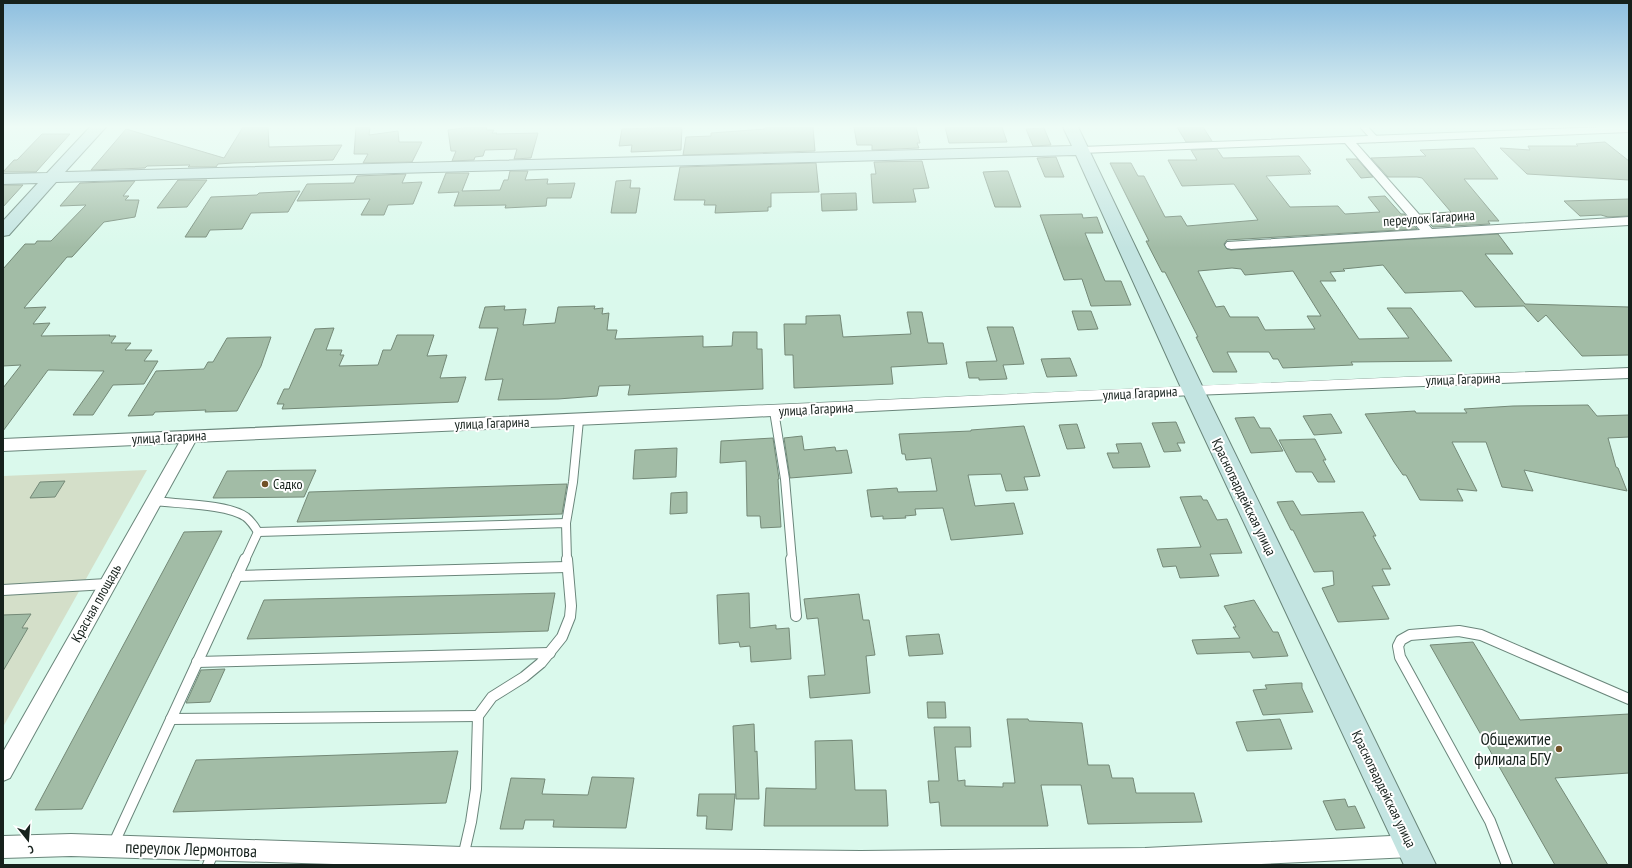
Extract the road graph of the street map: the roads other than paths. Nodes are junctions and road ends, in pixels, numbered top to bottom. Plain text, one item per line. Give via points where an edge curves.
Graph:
1 (62, 168) edge
2 (438, 168) edge
3 (1089, 168) edge
4 (1372, 168) edge
5 (53, 178) junction
6 (3, 179) edge
7 (1629, 221) edge
8 (3, 231) edge
9 (1429, 233) junction
10 (1231, 245) dead end
11 (1629, 372) edge
12 (1193, 390) junction
13 (774, 411) junction
14 (579, 420) junction
15 (191, 436) junction
16 (3, 445) edge
17 (154, 501) junction
18 (566, 524) junction
19 (258, 532) junction
20 (567, 567) junction
21 (237, 576) junction
22 (107, 584) junction
23 (3, 590) edge
24 (796, 616) dead end
25 (550, 653) junction
26 (197, 662) junction
27 (1629, 699) edge
28 (478, 716) junction
29 (171, 719) junction
30 (3, 771) edge
31 (3, 846) edge
32 (112, 846) junction
33 (1416, 855) edge
34 (212, 857) edge
35 (463, 858) junction
36 (1507, 865) edge

1 - 5 street
2 - 5 street
3 - 12 street, Красногвардейская улица
4 - 9 street
5 - 6 street
5 - 8 street
7 - 9 street, переулок Гагарина
9 - 10 street, переулок Гагарина
11 - 12 street, улица Гагарина
12 - 13 street, улица Гагарина
12 - 33 street, Красногвардейская улица
13 - 14 street, улица Гагарина
13 - 24 lane via 785,479
14 - 15 street, улица Гагарина
14 - 18 lane
15 - 16 street, улица Гагарина
15 - 17 street, Красная площадь
17 - 19 lane via 238,513 247,517
17 - 22 street, Красная площадь
18 - 19 lane
18 - 20 lane
19 - 21 lane
20 - 21 lane
20 - 25 lane via 571,598 570,618 560,640
21 - 26 lane
22 - 23 lane
22 - 30 street, Красная площадь
25 - 26 lane
25 - 28 lane via 524,677 490,698
26 - 29 lane
27 - 36 lane via 1481,635 1459,631 1410,635 1401,640 1398,646 1400,656 1490,822
28 - 29 lane
28 - 35 lane via 476,789
29 - 32 lane
31 - 32 street, переулок Лермонтова
32 - 34 street, переулок Лермонтова
33 - 35 street, переулок Лермонтова via 853,862
34 - 35 street, переулок Лермонтова

